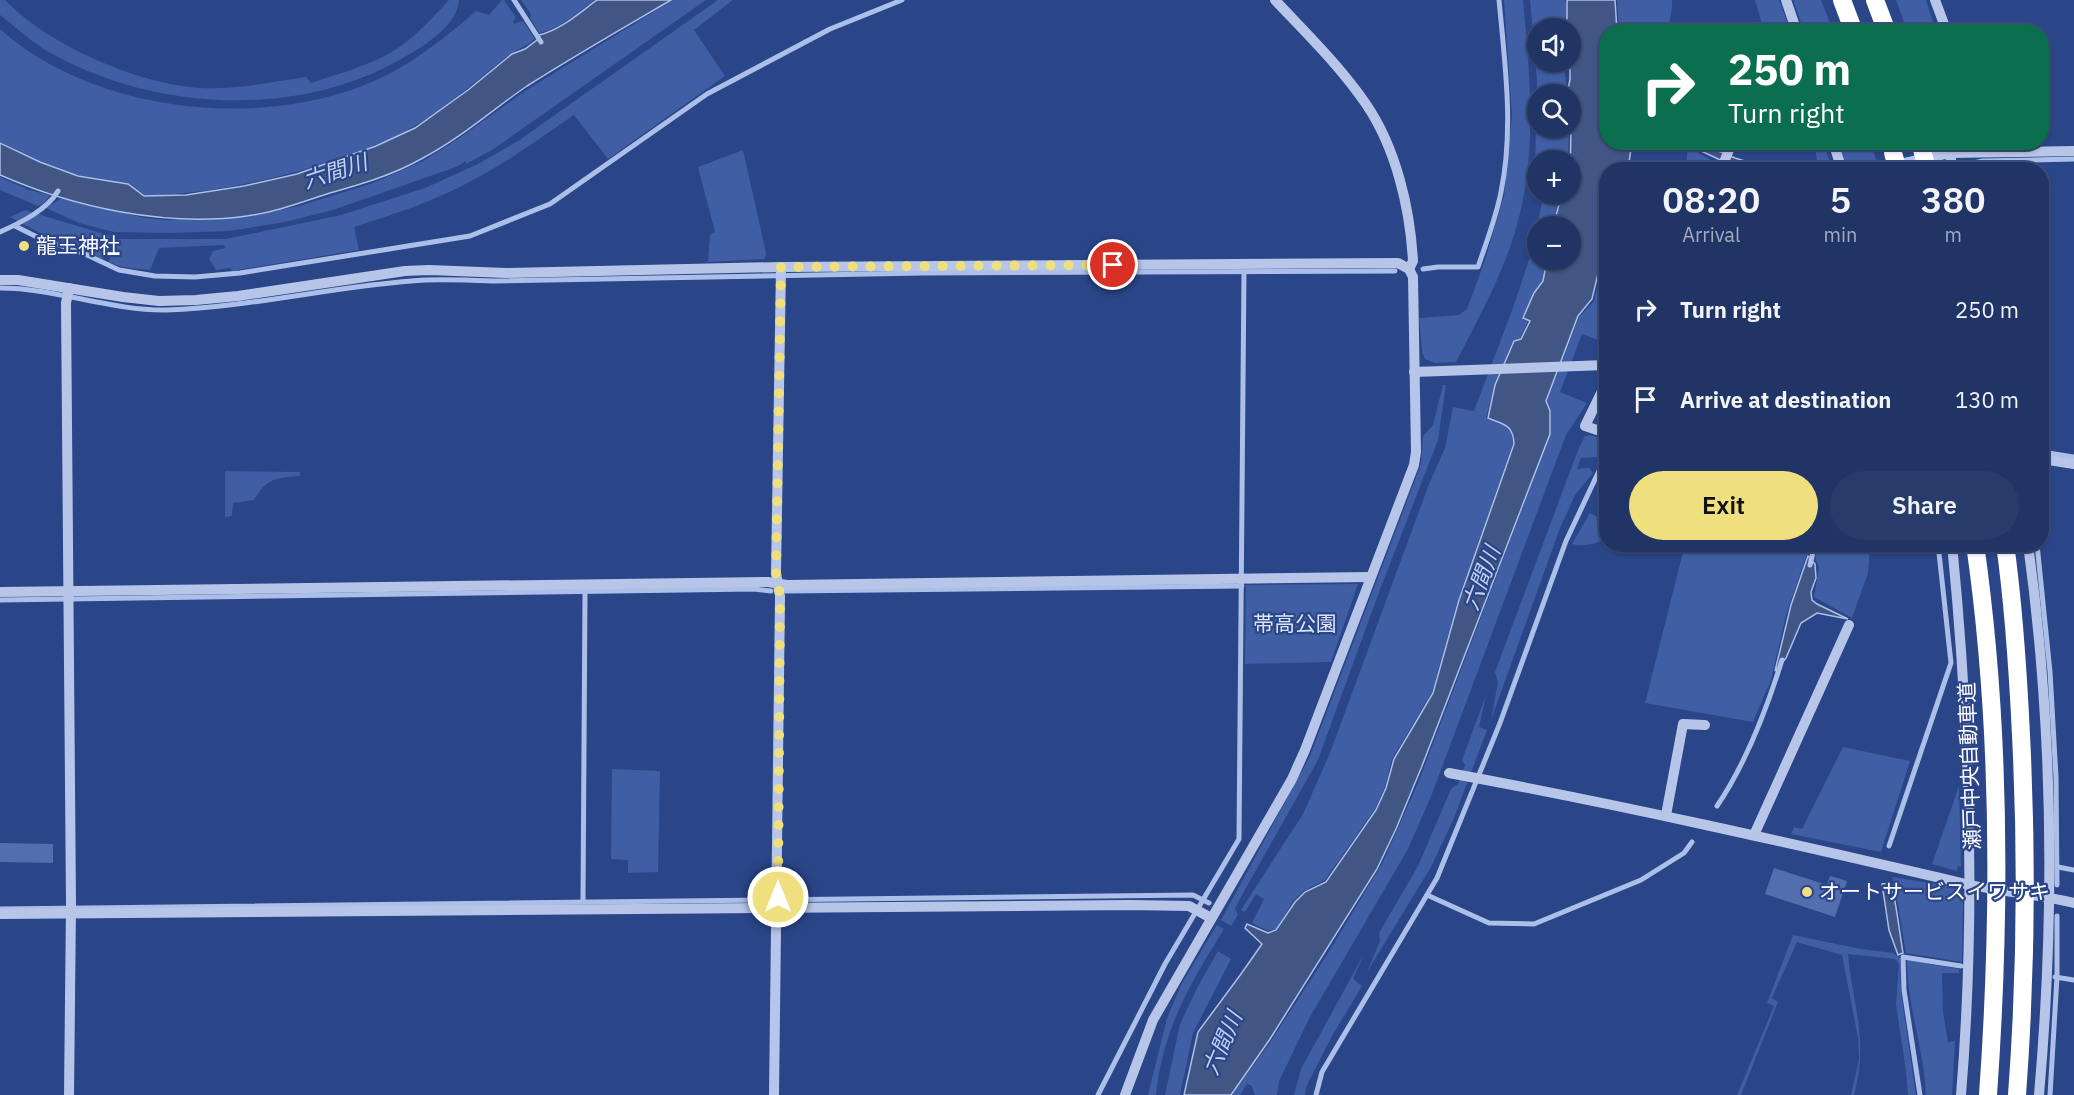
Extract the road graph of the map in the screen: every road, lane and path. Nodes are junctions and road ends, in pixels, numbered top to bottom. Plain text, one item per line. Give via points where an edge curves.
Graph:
1 (1275, 0) edge
2 (1786, 0) edge
3 (1842, 0) edge
4 (1875, 0) edge
5 (1935, 0) edge
6 (1794, 24) edge
7 (1851, 24) edge
8 (1884, 24) edge
9 (1944, 24) edge
10 (1977, 150) edge
11 (2043, 150) edge
12 (2074, 151) edge
13 (1952, 162) edge
14 (1409, 269) junction
15 (781, 273) junction
16 (0, 280) edge
17 (68, 295) junction
18 (1599, 365) edge
19 (1414, 372) junction
20 (1599, 397) edge
21 (1599, 431) edge
22 (2049, 460) edge
23 (2074, 464) edge
24 (1953, 552) edge
25 (1976, 552) edge
26 (2006, 552) edge
27 (2029, 552) edge
28 (1370, 577) junction
29 (777, 584) junction
30 (0, 592) edge
31 (68, 597) junction
32 (1849, 625) dead end
33 (1705, 725) dead end
34 (1449, 773) dead end
35 (1666, 815) junction
36 (1754, 835) junction
37 (1971, 885) junction
38 (2048, 897) junction
39 (777, 903) junction
40 (2074, 903) edge
41 (71, 909) junction
42 (0, 914) edge
43 (1207, 916) junction
44 (1130, 1083) junction
45 (69, 1095) edge
46 (774, 1095) edge
47 (1125, 1095) edge
48 (1132, 1095) edge
49 (1961, 1095) edge
50 (1988, 1095) edge
51 (2017, 1095) edge
52 (2039, 1095) edge

1 - 14 street via 1350,82 1380,131 1406,207 1413,261
2 - 6 street
3 - 7 highway
4 - 8 highway
5 - 9 street
10 - 13 street
11 - 12 street
14 - 15 street via 1398,263
14 - 19 street via 1413,277
15 - 17 street via 429,270 196,300
15 - 29 street
16 - 17 street via 18,280
17 - 31 street
18 - 19 street
19 - 28 street via 1414,465
20 - 21 street via 1585,426
22 - 23 street
24 - 37 street via 1962,666
25 - 50 highway, 瀬戸中央自動車道, bridge via 1990,685 1996,802 1994,995
26 - 51 highway, bridge via 2024,801 2023,998
27 - 38 street via 2044,724
28 - 29 street
28 - 43 street via 1292,778
29 - 31 street
29 - 39 street
30 - 31 street
31 - 41 street
32 - 36 street
33 - 35 street via 1683,724
34 - 35 street
35 - 36 street
36 - 37 street
37 - 38 street
37 - 49 street
38 - 40 street
38 - 52 street
39 - 41 street
39 - 43 street via 1190,907
39 - 46 street
41 - 42 street
41 - 45 street
43 - 44 street via 1153,1020
44 - 47 street
44 - 48 street

